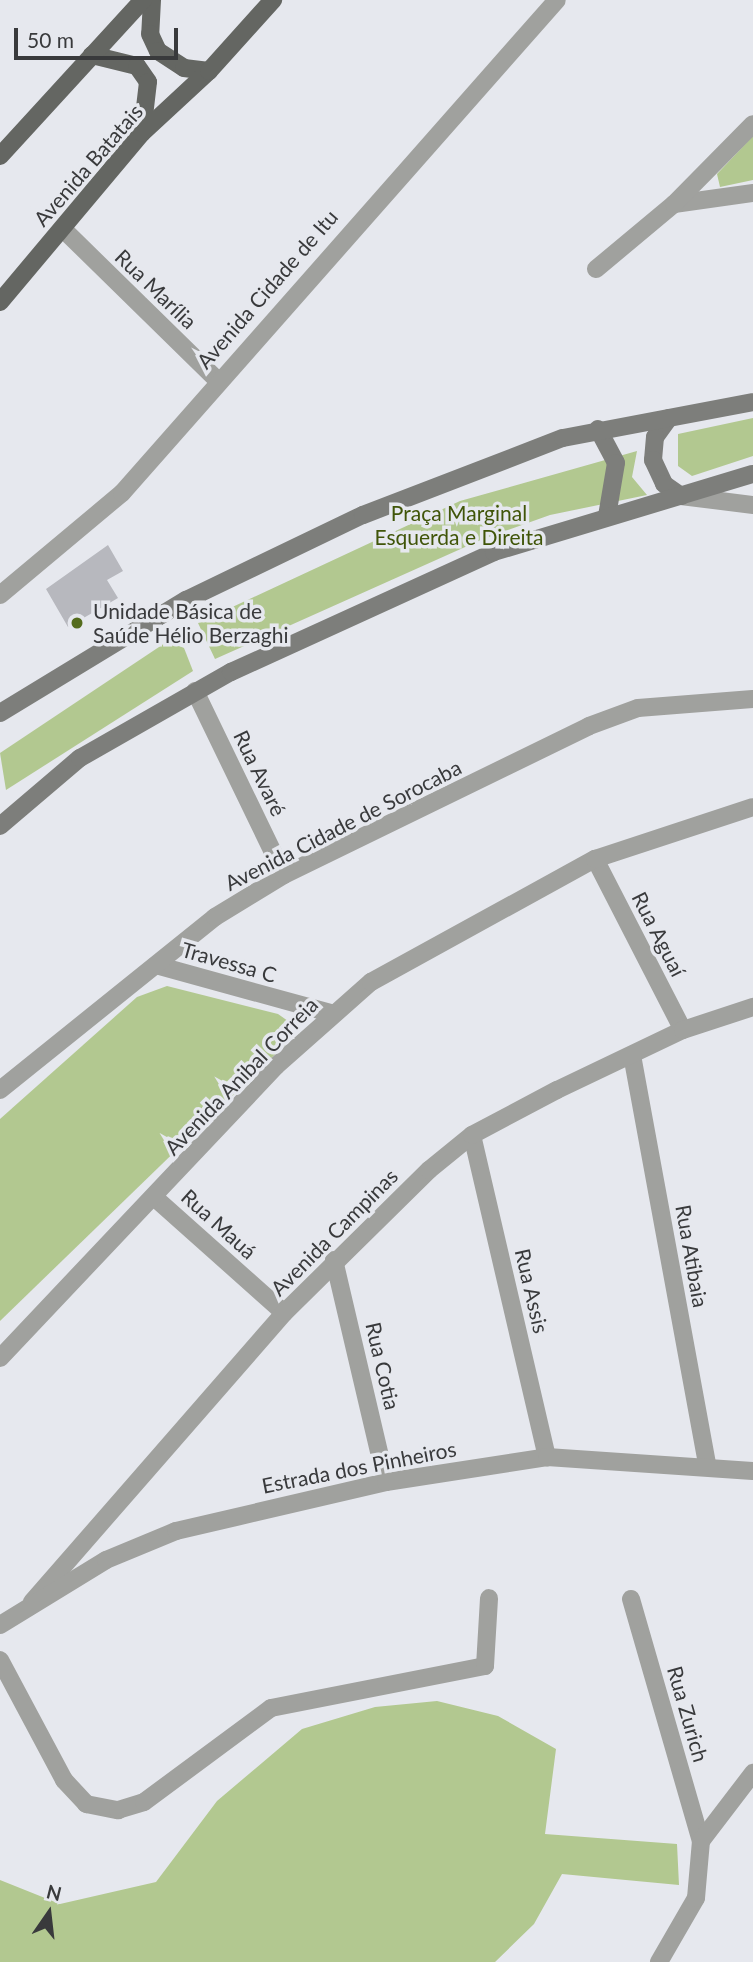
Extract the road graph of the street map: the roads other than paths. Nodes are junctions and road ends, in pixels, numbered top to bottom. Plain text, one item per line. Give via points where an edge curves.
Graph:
1 (143, 0) edge
2 (152, 0) edge
3 (272, 0) edge
4 (557, 0) edge
5 (92, 55) junction
6 (209, 71) junction
7 (753, 124) edge
8 (142, 133) junction
9 (7, 140) edge
10 (0, 156) edge
11 (753, 193) edge
12 (674, 204) junction
13 (64, 230) junction
14 (596, 269) dead end
15 (0, 302) edge
16 (217, 380) junction
17 (753, 402) edge
18 (669, 418) junction
19 (598, 429) junction
20 (753, 474) edge
21 (681, 496) junction
22 (753, 505) edge
23 (607, 516) junction
24 (0, 595) edge
25 (195, 691) junction
26 (753, 699) edge
27 (0, 713) edge
28 (753, 807) edge
29 (0, 826) edge
30 (594, 859) junction
31 (284, 875) junction
32 (156, 965) junction
33 (753, 1007) edge
34 (330, 1013) junction
35 (683, 1030) junction
36 (632, 1055) junction
37 (0, 1090) edge
38 (472, 1135) junction
39 (154, 1197) junction
40 (334, 1260) junction
41 (284, 1313) junction
42 (0, 1358) edge
43 (547, 1457) junction
44 (707, 1465) junction
45 (753, 1471) edge
46 (386, 1482) junction
47 (489, 1598) dead end
48 (631, 1599) dead end
49 (32, 1602) junction
50 (0, 1625) edge
51 (0, 1660) edge
52 (753, 1773) edge
53 (701, 1841) junction
54 (659, 1962) edge

1 - 5 main road
2 - 6 main road via 150,34 158,51 184,68
3 - 6 main road, Avenida Batatais
4 - 16 street, Avenida Cidade de Itu
5 - 8 main road via 137,66 148,82
5 - 9 main road
6 - 8 main road, Avenida Batatais
7 - 12 street
8 - 13 main road, Avenida Batatais
9 - 10 main road
11 - 12 street
12 - 14 street
13 - 15 main road, Avenida Batatais
13 - 16 street, Rua Marília
16 - 24 street, Avenida Cidade de Itu via 122,493
17 - 18 main road
18 - 19 main road
18 - 21 main road via 655,437 653,460 664,484
19 - 23 main road via 616,463
19 - 27 main road via 363,515 186,600
20 - 21 main road
21 - 22 street
21 - 23 main road
23 - 25 main road via 495,552
25 - 29 main road via 80,758
25 - 31 street, Rua Avaré
26 - 31 street, Avenida Cidade de Sorocaba via 638,708 589,726
28 - 30 street, Avenida Anibal Correia
30 - 34 street, Avenida Anibal Correia via 371,982
30 - 35 street, Rua Aguaí
31 - 32 street, Avenida Cidade de Sorocaba via 215,917
32 - 34 street, Travessa C
32 - 37 street, Avenida Cidade de Sorocaba
33 - 35 street, Avenida Campinas
34 - 39 street, Avenida Anibal Correia
35 - 36 street, Avenida Campinas
36 - 38 street, Avenida Campinas
36 - 44 street, Rua Atibaia
38 - 40 street, Avenida Campinas
38 - 43 street, Rua Assis
39 - 41 street, Rua Mauá
39 - 42 street, Avenida Anibal Correia
40 - 41 street, Avenida Campinas
40 - 46 street, Rua Cotia
41 - 49 street, Avenida Campinas
43 - 44 street, Estrada dos Pinheiros
43 - 46 street, Estrada dos Pinheiros
44 - 45 street, Estrada dos Pinheiros
46 - 49 street, Estrada dos Pinheiros via 176,1531 106,1560
47 - 51 street via 485,1666 271,1708 144,1802 118,1810 86,1804 64,1780
48 - 53 street, Rua Zurich
49 - 50 street, Estrada dos Pinheiros
52 - 53 street
53 - 54 street via 696,1898

